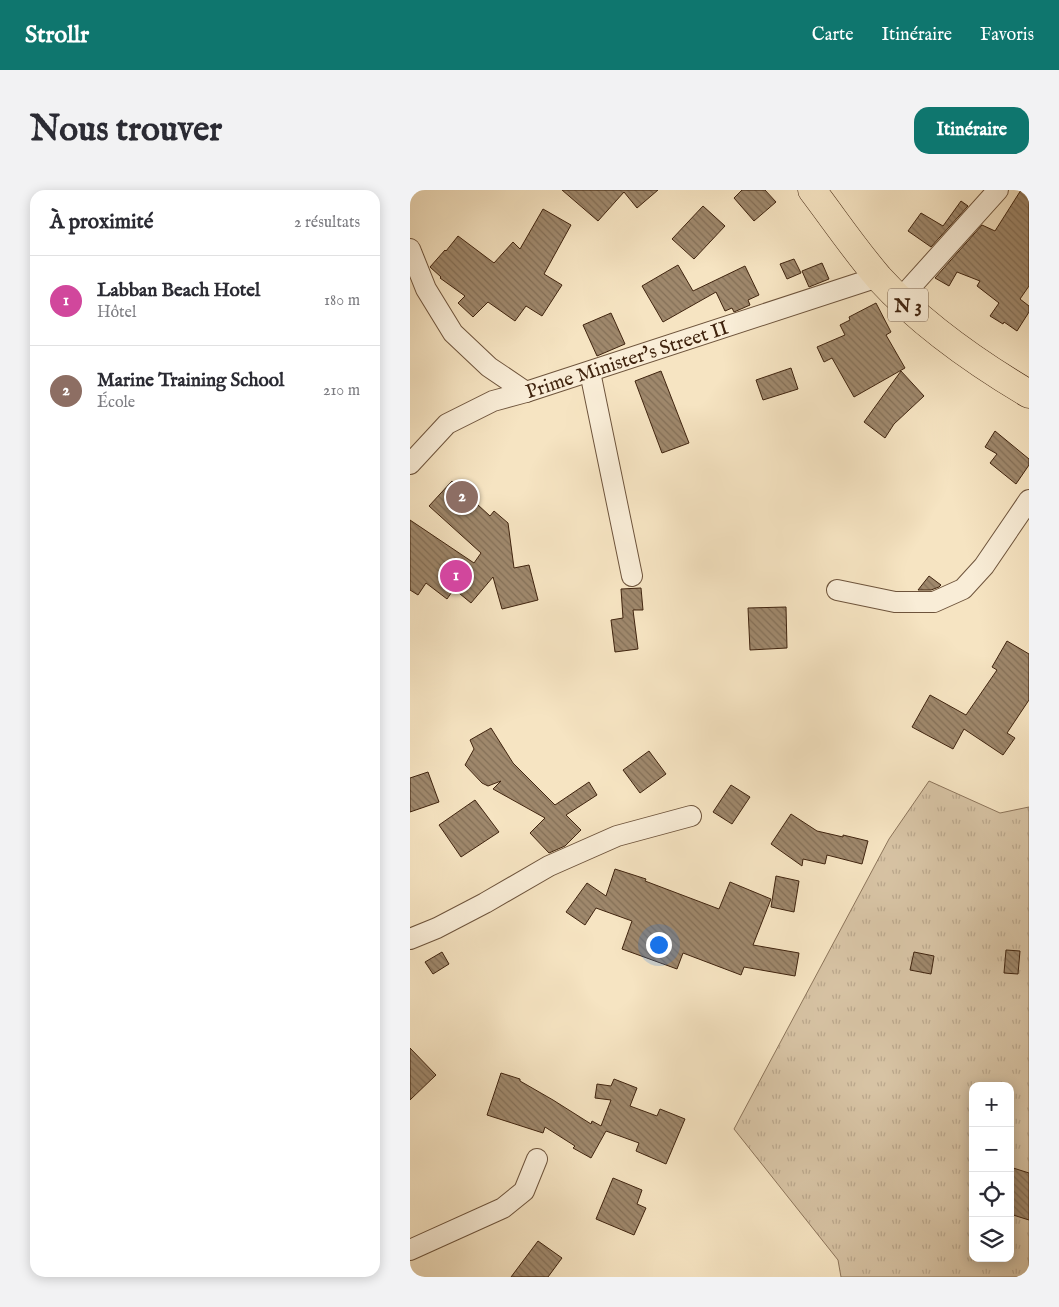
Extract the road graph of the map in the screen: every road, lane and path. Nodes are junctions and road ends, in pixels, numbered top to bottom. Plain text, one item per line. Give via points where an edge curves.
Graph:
1 (812, 190) edge
2 (998, 190) edge
3 (410, 249) edge
4 (878, 277) junction
5 (900, 298) junction
6 (590, 372) junction
7 (526, 392) junction
8 (1029, 394) edge
9 (410, 464) edge
10 (1029, 500) edge
11 (632, 576) dead end
12 (837, 590) dead end
13 (691, 816) dead end
14 (410, 939) edge
15 (537, 1159) dead end
16 (410, 1250) edge

1 - 4 highway, N 3
2 - 5 street
3 - 7 street, Prime Minister's Street II via 426,289 453,333 489,367
4 - 5 highway, N 3
4 - 6 street, Prime Minister's Street II
5 - 8 highway, N 3 via 946,338
6 - 7 street, Prime Minister's Street II
6 - 11 street
7 - 9 street via 493,401 447,424
10 - 12 street via 984,566 963,589 934,602 895,602
13 - 14 street via 617,836 549,866 485,903
15 - 16 street via 524,1190 503,1208

